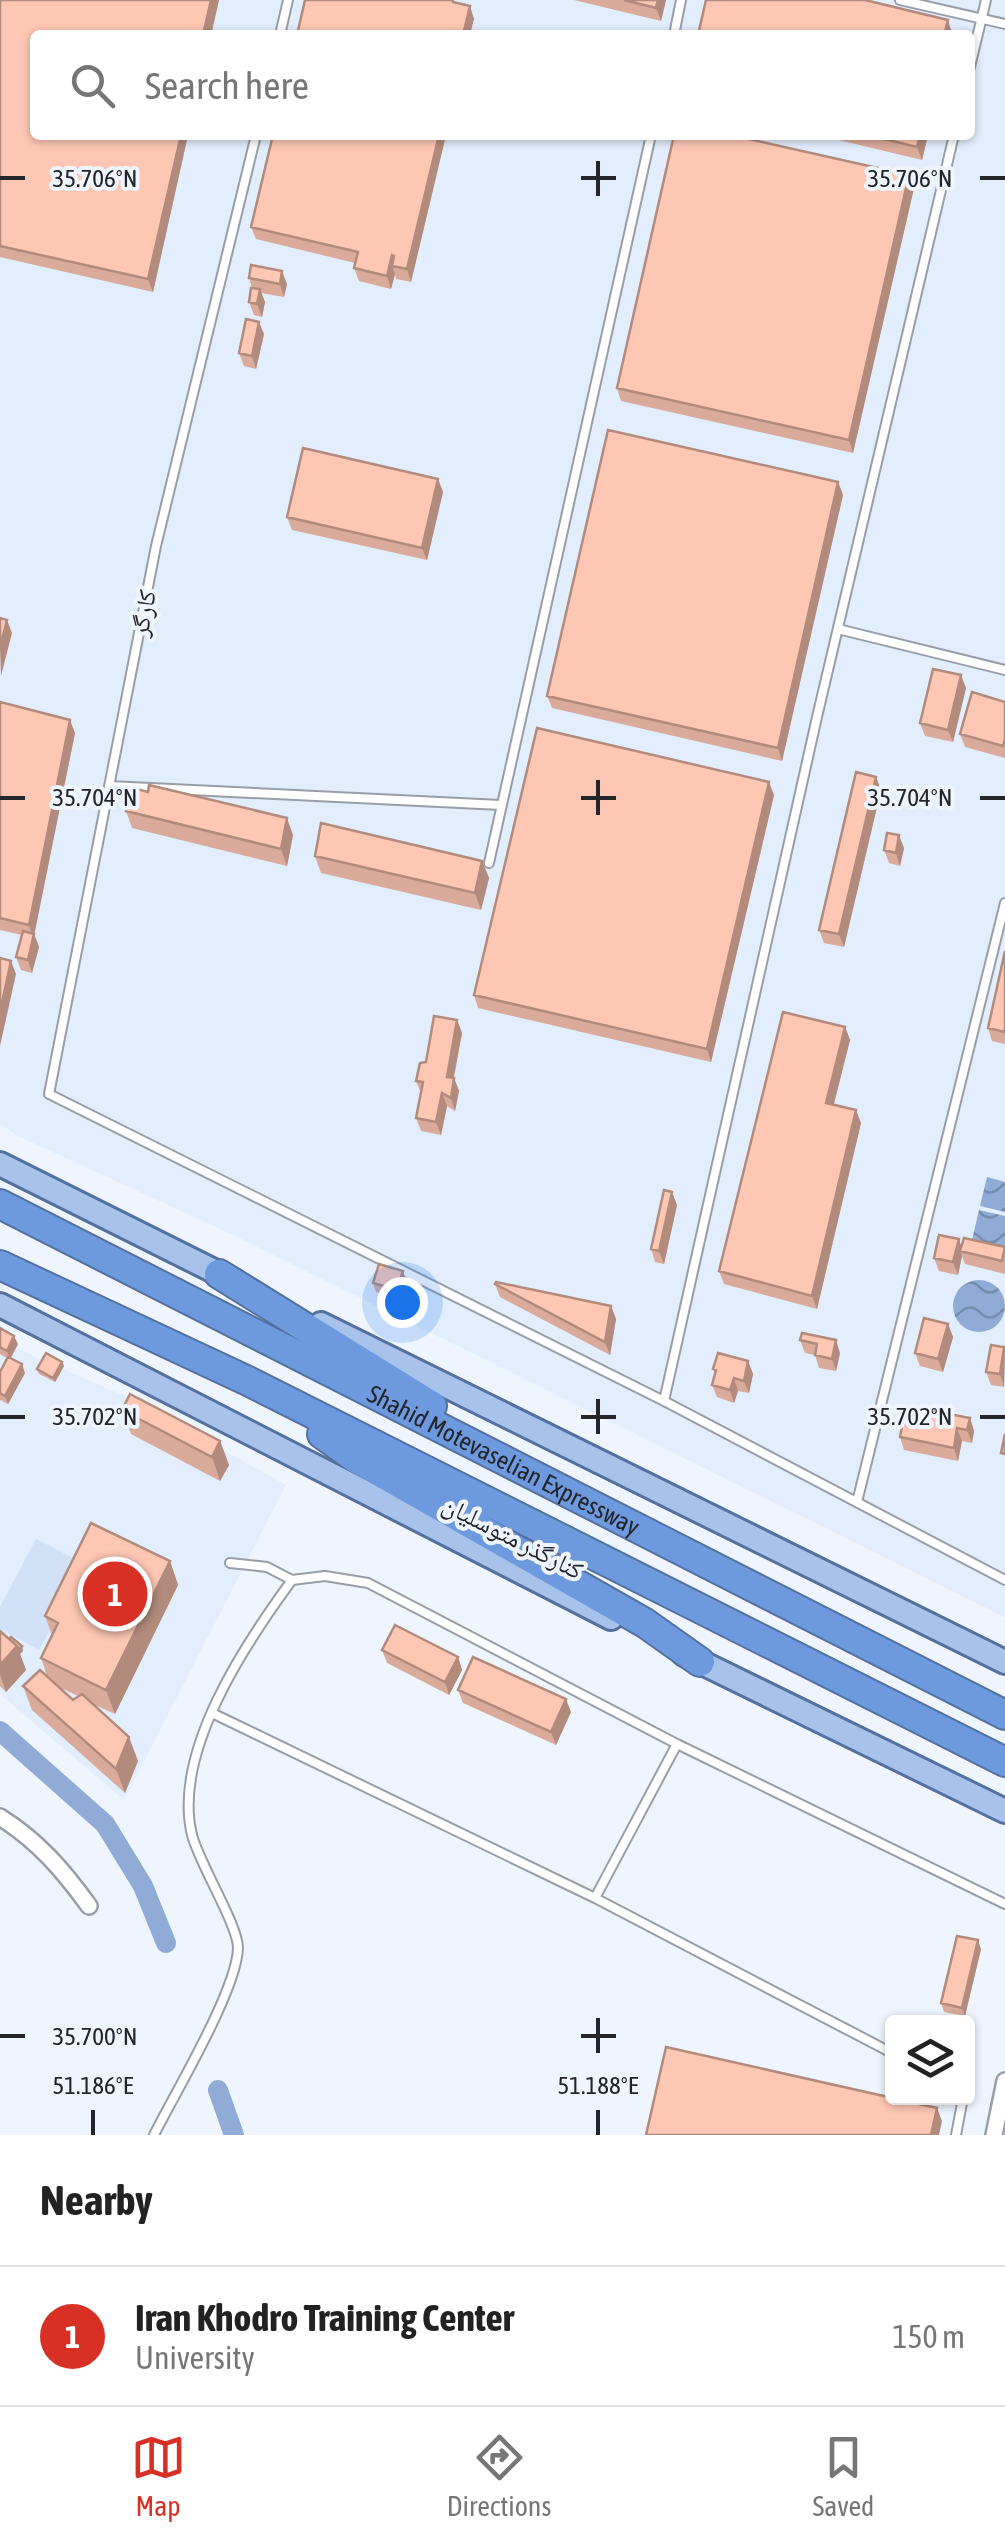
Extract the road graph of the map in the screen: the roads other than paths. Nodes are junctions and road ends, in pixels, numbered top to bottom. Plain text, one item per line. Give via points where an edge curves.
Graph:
1 (288, 0) edge
2 (682, 0) edge
3 (900, 0) edge
4 (986, 0) edge
5 (982, 19) junction
6 (1005, 24) edge
7 (281, 30) edge
8 (675, 30) edge
9 (975, 48) edge
10 (255, 140) edge
11 (650, 140) edge
12 (953, 140) edge
13 (838, 629) junction
14 (1005, 670) edge
15 (109, 786) junction
16 (502, 805) junction
17 (488, 863) dead end
18 (1005, 902) edge
19 (0, 1164) edge
20 (0, 1204) edge
21 (0, 1265) edge
22 (219, 1274) junction
23 (0, 1305) edge
24 (248, 1381) junction
25 (664, 1400) junction
26 (857, 1502) junction
27 (599, 1510) junction
28 (230, 1563) dead end
29 (292, 1580) junction
30 (1005, 1580) edge
31 (700, 1662) junction
32 (1005, 1662) edge
33 (212, 1713) junction
34 (1005, 1715) edge
35 (677, 1744) junction
36 (1005, 1762) edge
37 (1005, 1811) edge
38 (0, 1817) edge
39 (595, 1898) junction
40 (1005, 1904) edge
41 (89, 1906) dead end
42 (885, 2050) edge
43 (1005, 2081) edge
44 (962, 2105) edge
45 (154, 2135) edge
46 (956, 2135) edge
47 (994, 2135) edge

1 - 7 lane
2 - 8 lane
3 - 5 lane
4 - 5 lane
5 - 6 lane
5 - 9 lane
10 - 15 lane, کارگر via 156,546
11 - 16 lane
12 - 13 lane
13 - 14 lane
13 - 25 lane
15 - 16 lane
15 - 25 lane, کارگر via 49,1094
16 - 17 lane
18 - 26 lane
19 - 22 main road
20 - 27 highway, Shahid Motevaselian Expressway
21 - 24 highway, Shahid Motevaselian Expressway
22 - 27 highway
22 - 32 main road
23 - 31 main road, کنارگذر متوسلیان
24 - 31 highway via 357,1459 645,1622
24 - 36 highway, Shahid Motevaselian Expressway
25 - 26 lane
26 - 30 lane
27 - 34 highway, Shahid Motevaselian Expressway
28 - 29 lane via 268,1568
29 - 33 lane
29 - 35 lane via 325,1576 368,1583
31 - 37 main road, کنارگذر متوسلیان
33 - 39 lane
33 - 45 lane via 188,1788 192,1836 238,1945 231,1980
35 - 39 lane
35 - 40 lane
38 - 41 street via 59,1864
39 - 42 lane
43 - 47 street
44 - 46 lane

